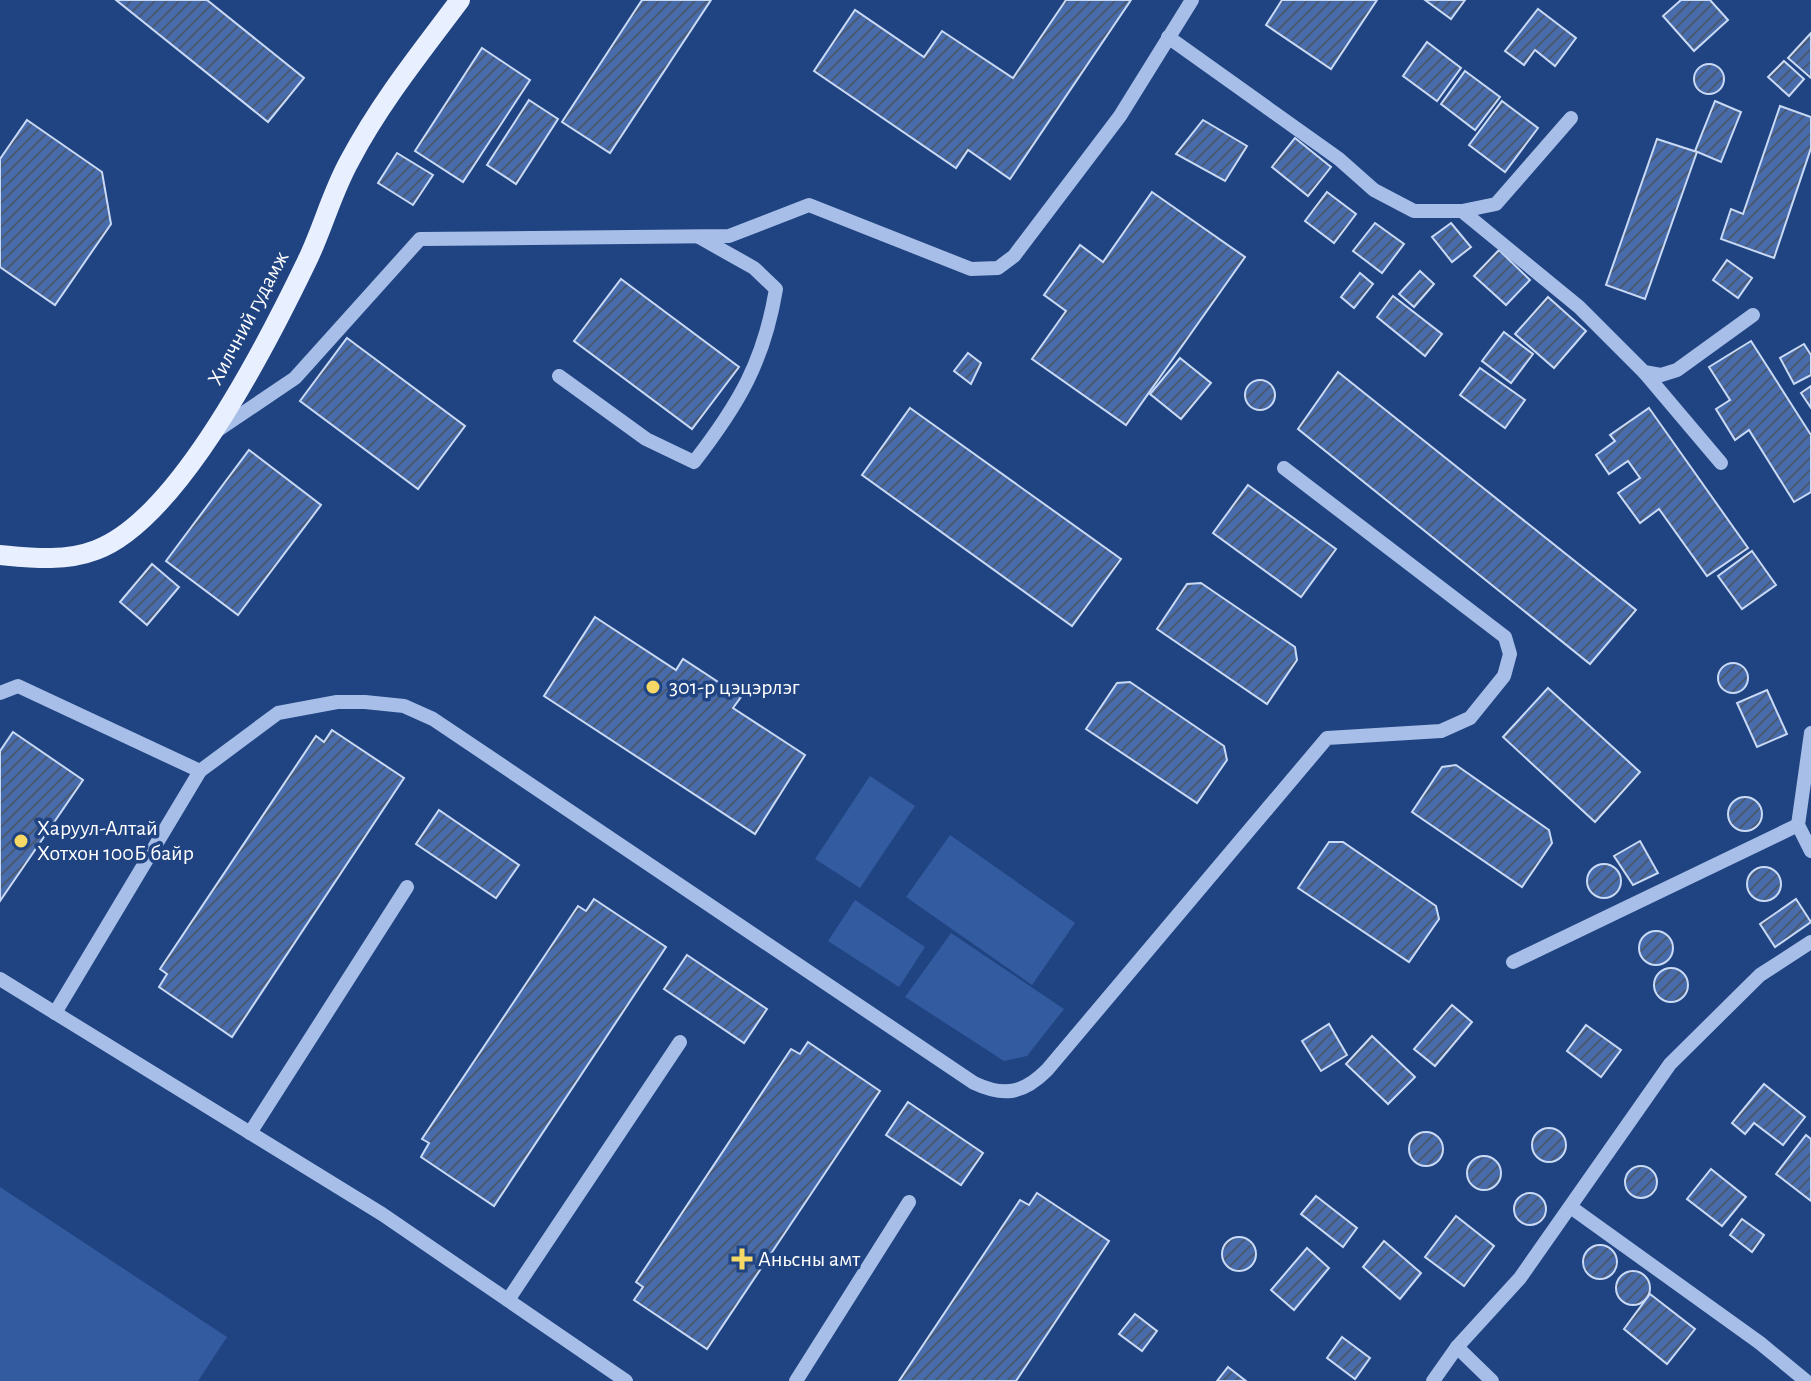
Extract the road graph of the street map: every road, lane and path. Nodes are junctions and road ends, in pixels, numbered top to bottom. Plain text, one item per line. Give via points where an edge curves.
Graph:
1 (460, 0) edge
2 (1192, 0) edge
3 (1168, 37) junction
4 (1571, 118) dead end
5 (1462, 211) junction
6 (699, 236) junction
7 (1753, 315) dead end
8 (1644, 372) junction
9 (559, 376) dead end
10 (210, 436) junction
11 (1721, 463) dead end
12 (1284, 468) dead end
13 (0, 555) edge
14 (0, 693) edge
15 (1811, 733) edge
16 (200, 771) junction
17 (1798, 825) junction
18 (1811, 851) edge
19 (407, 887) dead end
20 (1811, 942) edge
21 (1513, 962) dead end
22 (0, 979) edge
23 (55, 1013) junction
24 (680, 1042) dead end
25 (250, 1133) junction
26 (909, 1202) dead end
27 (1572, 1208) junction
28 (508, 1300) junction
29 (1457, 1347) junction
30 (626, 1381) edge
31 (796, 1381) edge
32 (1433, 1381) edge
33 (1492, 1381) edge
34 (1806, 1381) edge

1 - 10 main road, Хилчний гудамж via 350,160 308,259
2 - 3 street
3 - 5 street via 1339,159 1374,190 1414,211
3 - 6 street via 1120,116 1014,256 998,268 971,269 809,205 729,236
4 - 5 street via 1496,204
5 - 8 street via 1579,307
6 - 9 street via 754,268 776,289 754,372 694,462 646,439
6 - 10 street via 420,239 295,378
7 - 8 street via 1677,370 1661,375
8 - 11 street
10 - 13 main road, Хилчний гудамж via 165,498 120,538 74,557
12 - 16 street via 1505,637 1510,654 1504,676 1470,718 1441,731 1327,738 1047,1070 1027,1087 1006,1094 974,1083 418,710 337,702 278,713
14 - 16 street via 18,686
15 - 17 street
16 - 23 street
17 - 18 street
17 - 21 street
19 - 25 street
20 - 27 street via 1760,975 1670,1064
22 - 23 street
23 - 25 street
24 - 28 street
25 - 28 street
26 - 31 street
27 - 29 street via 1520,1278
27 - 34 street
28 - 30 street
29 - 32 street
29 - 33 street

